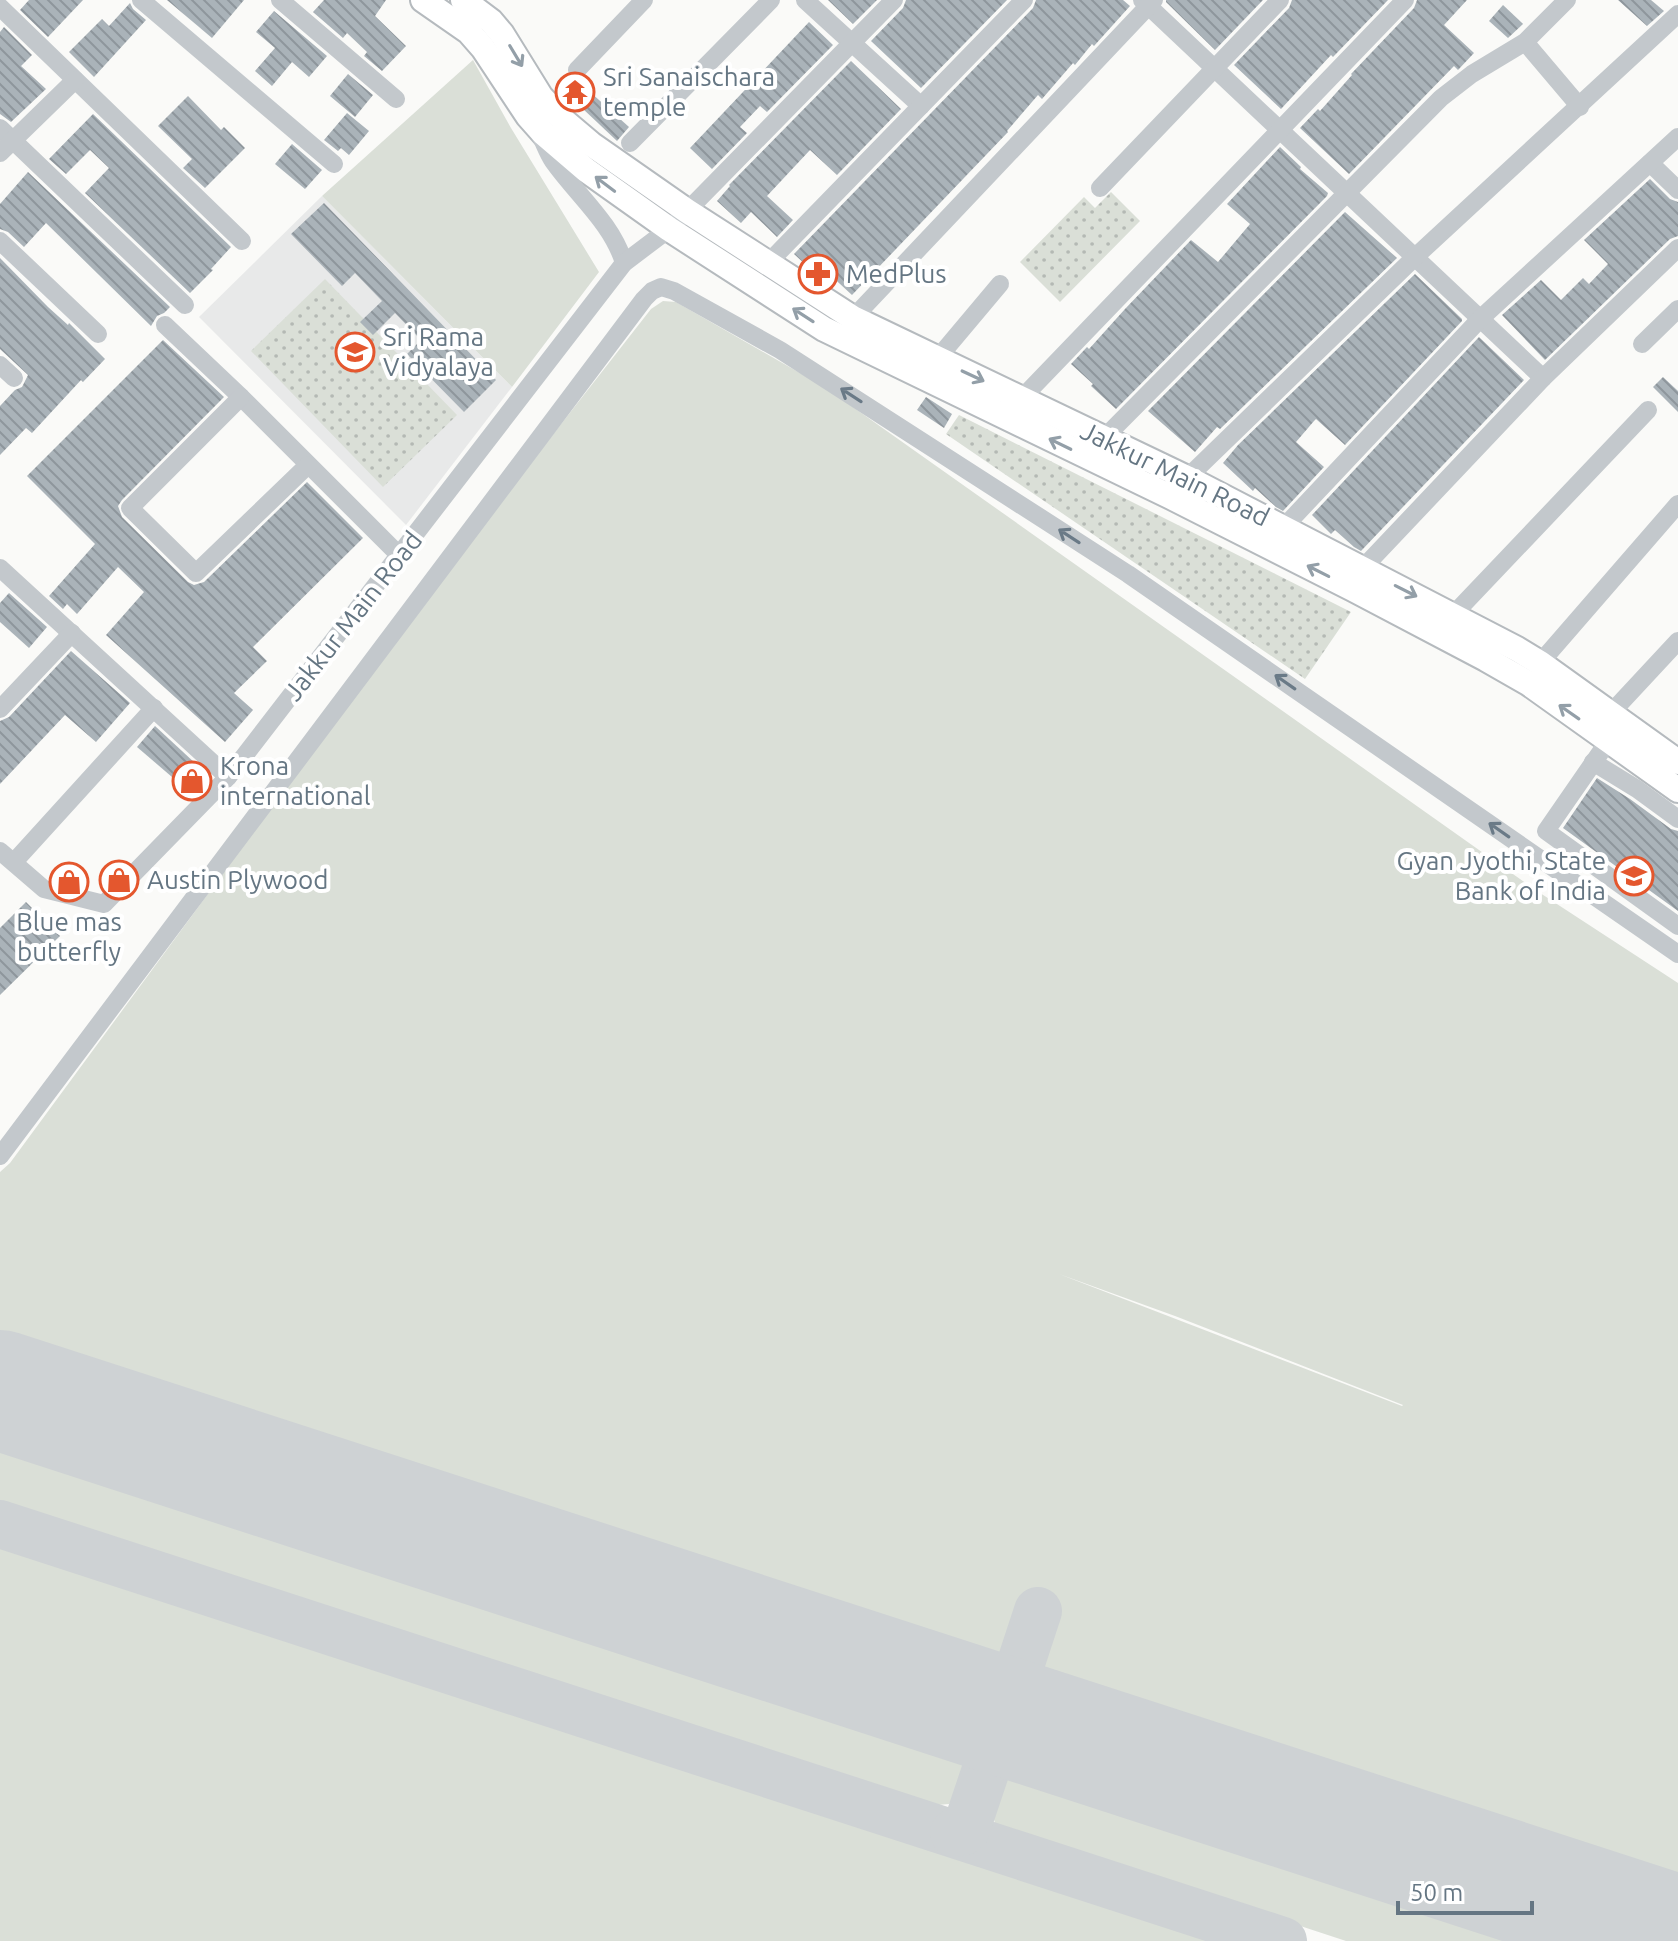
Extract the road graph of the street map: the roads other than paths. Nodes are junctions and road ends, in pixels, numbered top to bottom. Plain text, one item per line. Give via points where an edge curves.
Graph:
1 (141, 0) edge
2 (280, 0) edge
3 (423, 0) edge
4 (463, 0) edge
5 (644, 0) edge
6 (771, 0) edge
7 (805, 0) edge
8 (894, 0) edge
9 (1024, 0) edge
10 (1280, 0) edge
11 (1405, 0) edge
12 (1567, 0) edge
13 (1149, 2) edge
14 (0, 7) edge
15 (1678, 14) edge
16 (1525, 42) junction
17 (852, 43) junction
18 (1215, 68) junction
19 (577, 70) dead end
20 (75, 80) junction
21 (396, 99) dead end
22 (921, 106) junction
23 (1580, 107) junction
24 (536, 125) junction
25 (1281, 130) junction
26 (1678, 137) edge
27 (4, 140) edge
28 (630, 143) dead end
29 (1650, 163) junction
30 (334, 164) dead end
31 (1100, 188) dead end
32 (1678, 190) edge
33 (1347, 193) junction
34 (687, 211) junction
35 (669, 229) junction
36 (0, 241) edge
37 (242, 241) dead end
38 (1678, 248) edge
39 (1415, 257) junction
40 (769, 262) junction
41 (624, 263) junction
42 (1000, 284) dead end
43 (185, 305) dead end
44 (1678, 309) edge
45 (853, 318) junction
46 (1480, 319) junction
47 (165, 325) dead end
48 (98, 334) dead end
49 (1642, 344) dead end
50 (937, 359) junction
51 (1543, 378) junction
52 (241, 397) junction
53 (1021, 399) junction
54 (1648, 410) dead end
55 (1104, 438) junction
56 (308, 465) junction
57 (1187, 478) junction
58 (1678, 504) edge
59 (1283, 528) junction
60 (400, 556) junction
61 (0, 568) edge
62 (1358, 579) junction
63 (1453, 615) junction
64 (72, 633) junction
65 (1678, 641) edge
66 (1540, 663) junction
67 (154, 708) junction
68 (0, 709) edge
69 (1611, 713) junction
70 (1609, 740) junction
71 (1593, 762) junction
72 (1678, 762) edge
73 (228, 777) junction
74 (1678, 790) edge
75 (1678, 819) edge
76 (7, 856) edge
77 (1678, 926) edge
78 (1678, 954) edge
79 (0, 1156) edge

1 - 30 street
2 - 21 street
3 - 24 main road via 476,39
4 -> 34 main road via 502,34 557,114 609,158
5 - 19 street
6 - 28 street
7 - 17 street
8 - 17 street
9 - 22 street
10 - 18 street
11 - 25 street
12 - 16 street
13 - 18 street
13 - 45 street
14 - 20 street
15 - 23 street
16 - 23 street
16 - 33 street via 1441,98
17 - 22 street
17 - 34 street
18 - 25 street
18 - 31 street
20 - 27 street
20 - 37 street
22 - 40 street
23 - 39 street
35 -> 24 main road via 586,170
24 - 41 street via 552,159 611,233
25 - 33 street
25 - 53 street
26 - 29 street
27 - 43 street
29 - 32 street
29 - 46 street
33 - 39 street
33 - 55 street
34 - 35 street, Jakkur Main Road
34 - 40 main road, Jakkur Main Road
35 - 41 street, Jakkur Main Road
62 -> 35 main road, Jakkur Main Road via 1171,497 824,329
36 - 48 street
38 - 51 street
39 - 46 street
39 - 57 street
40 - 45 main road, Jakkur Main Road
41 - 60 street, Jakkur Main Road
42 - 50 street
44 - 49 street
45 - 50 main road, Jakkur Main Road
46 - 51 street
46 - 59 street
47 - 52 street
50 -> 53 main road, Jakkur Main Road
51 - 62 street
52 - 56 street
52 - 56 street via 130,508 196,573
53 - 55 main road, Jakkur Main Road
54 - 63 street
55 - 57 main road, Jakkur Main Road
56 - 60 street
57 - 59 main road, Jakkur Main Road
58 - 66 street
59 - 62 main road, Jakkur Main Road
60 - 73 street, Jakkur Main Road
61 - 64 street
62 -> 63 main road, Jakkur Main Road
70 -> 62 main road, Jakkur Main Road
63 - 66 main road, Jakkur Main Road
64 - 67 street
64 - 68 street
65 - 69 street
66 - 69 main road, Jakkur Main Road
67 - 73 street
67 - 76 street
69 - 72 main road, Jakkur Main Road
70 - 71 street
70 - 74 main road, Jakkur Main Road
71 - 75 street
71 - 77 street via 1546,831
73 - 76 street, Jakkur Main Road via 104,904 44,889
78 -> 79 street via 1128,574 780,350 661,287 644,299

